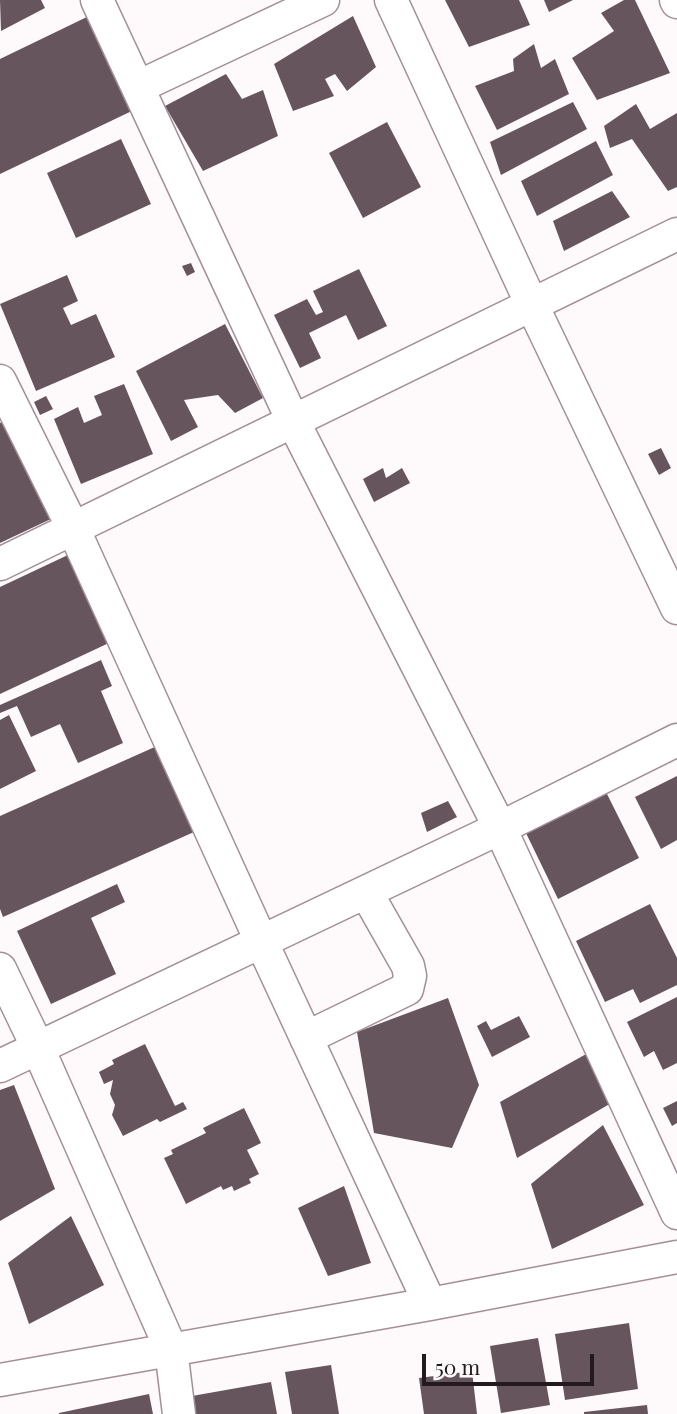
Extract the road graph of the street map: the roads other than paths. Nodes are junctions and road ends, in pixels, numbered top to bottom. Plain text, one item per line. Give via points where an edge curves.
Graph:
1 (97, 0) edge
2 (323, 0) edge
3 (390, 0) edge
4 (138, 87) junction
5 (677, 234) edge
6 (532, 305) junction
7 (0, 381) edge
8 (293, 421) junction
9 (73, 528) junction
10 (0, 564) edge
11 (677, 608) edge
12 (677, 740) edge
13 (500, 828) junction
14 (366, 892) junction
15 (262, 943) junction
16 (0, 970) edge
17 (306, 1038) junction
18 (38, 1048) junction
19 (0, 1066) edge
20 (677, 1213) edge
21 (677, 1257) edge
22 (430, 1304) junction
23 (171, 1349) junction
24 (0, 1380) edge
25 (179, 1414) edge

1 - 4 street
2 - 4 street
3 - 6 street
4 - 8 street
5 - 6 street
6 - 8 street
6 - 11 street
7 - 9 street
8 - 9 street
8 - 13 street
9 - 10 street
9 - 15 street
12 - 13 street
13 - 14 street
13 - 20 street
14 - 15 street
14 - 17 street via 408,966 410,983 407,989
15 - 17 street
15 - 18 street
16 - 18 street
17 - 22 street
18 - 19 street
18 - 23 street
21 - 22 street
22 - 23 street
23 - 24 street
23 - 25 street

